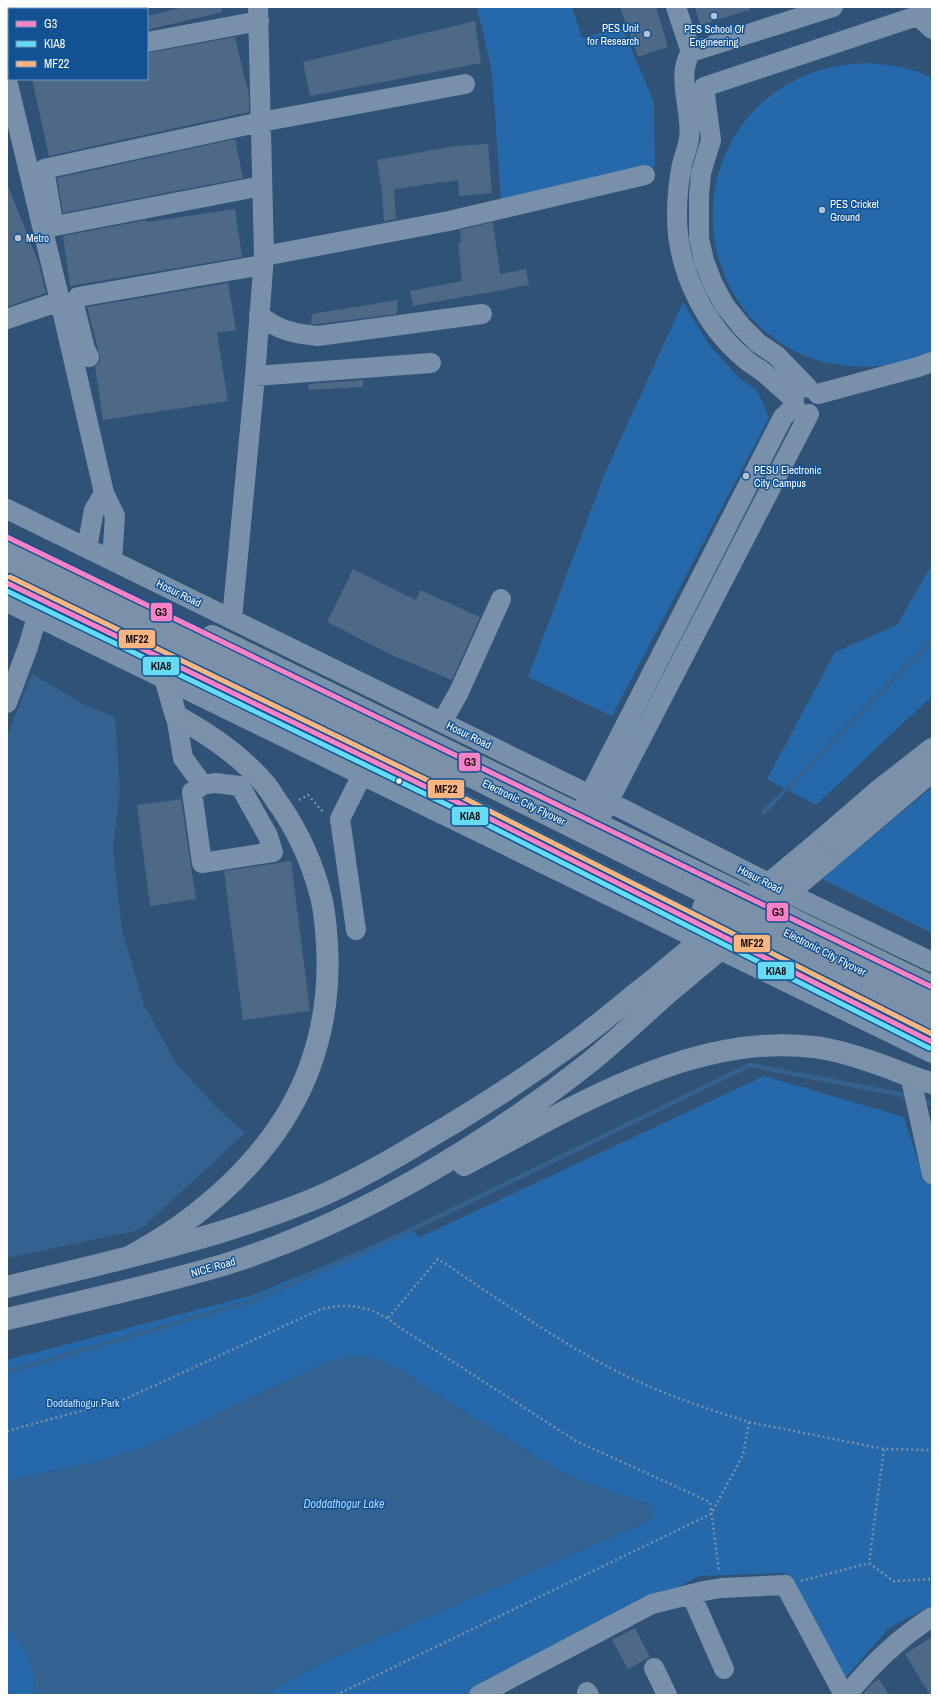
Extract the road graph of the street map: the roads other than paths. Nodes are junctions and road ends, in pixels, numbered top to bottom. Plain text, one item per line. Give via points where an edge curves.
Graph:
1 (676, 7) edge
2 (833, 7) edge
3 (258, 14) edge
4 (927, 19) edge
5 (148, 42) edge
6 (691, 52) junction
7 (7, 80) edge
8 (685, 81) junction
9 (465, 84) dead end
10 (704, 87) junction
11 (254, 123) junction
12 (681, 170) junction
13 (701, 173) junction
14 (645, 176) dead end
15 (262, 186) junction
16 (263, 260) junction
17 (60, 301) junction
18 (258, 314) junction
19 (482, 314) dead end
20 (7, 319) edge
21 (89, 357) dead end
22 (932, 362) edge
23 (431, 363) dead end
24 (255, 376) junction
25 (805, 400) junction
26 (104, 493) junction
27 (7, 509) edge
28 (7, 537) edge
29 (7, 548) edge
30 (87, 548) junction
31 (112, 560) junction
32 (7, 569) edge
33 (7, 583) edge
34 (501, 599) dead end
35 (7, 602) edge
36 (37, 617) junction
37 (232, 619) junction
38 (160, 657) junction
39 (166, 680) junction
40 (7, 703) edge
41 (176, 716) junction
42 (442, 722) junction
43 (932, 749) edge
44 (932, 771) edge
45 (362, 775) junction
46 (203, 785) junction
47 (590, 795) junction
48 (609, 802) junction
49 (588, 819) junction
50 (819, 855) junction
51 (356, 930) dead end
52 (932, 962) edge
53 (660, 987) junction
54 (932, 987) edge
55 (932, 1006) edge
56 (932, 1024) edge
57 (932, 1042) edge
58 (932, 1053) edge
59 (910, 1075) junction
60 (932, 1083) edge
61 (932, 1174) edge
62 (408, 1184) junction
63 (129, 1257) junction
64 (7, 1287) edge
65 (7, 1319) edge
66 (691, 1594) junction
67 (932, 1617) edge
68 (654, 1668) dead end
69 (724, 1669) dead end
70 (479, 1695) edge
71 (668, 1695) edge
72 (844, 1695) edge
73 (848, 1695) edge

1 - 6 street
2 - 6 street
3 - 5 street
3 - 11 street
4 - 10 street
6 - 8 street via 685,61
7 - 17 street
8 - 10 street
8 - 12 street via 689,138
9 - 11 street
10 - 13 street via 711,140
11 - 15 street
11 - 15 street via 44,169 55,226
12 - 13 street
12 - 25 street via 677,216 678,241 684,267 694,292 708,317 745,359
13 - 25 street via 699,238 713,284 725,306 742,328 776,355
14 - 16 street
15 - 16 street
16 - 18 street
16 - 21 street via 78,297 74,304
17 - 20 street
17 - 26 street
18 - 19 street via 274,327 318,336
18 - 24 street
22 - 25 street
23 - 24 street
24 - 37 street
25 - 47 street via 783,417
25 - 48 street
26 - 30 street via 94,510
26 - 31 street via 115,516
27 - 30 street, Hosur Road
28 - 49 highway, Hosur Road
29 - 55 highway, Electronic City Flyover, bridge
30 - 31 street, Hosur Road
31 - 37 street, Hosur Road
32 - 56 highway, Electronic City Flyover, bridge via 574,842
33 - 38 highway
34 - 42 street via 459,692
35 - 36 street
36 - 39 street
36 - 40 street
37 - 42 street, Hosur Road
38 - 39 highway
38 - 57 highway via 459,803
39 - 41 highway
39 - 45 street
41 - 46 street via 184,758
41 - 63 highway via 226,748 265,785 293,825 311,863 322,898 328,956 327,996 320,1036 309,1070 293,1105 276,1132 238,1176 213,1199 182,1224
42 - 47 street, Hosur Road
43 - 50 highway via 877,792
44 - 50 highway
45 - 51 street via 340,819
45 - 58 street
46 - 46 street via 192,792 202,863 273,852 268,836 240,786 215,783
47 - 48 street, Hosur Road
47 - 49 street
48 - 49 street
48 - 52 street, Hosur Road via 786,892
49 - 54 highway, Hosur Road
50 - 53 highway, bridge
53 - 62 highway via 590,1062 461,1153
53 - 63 highway via 517,1083 394,1159 304,1203 217,1233
59 - 60 highway
59 - 61 street
59 - 62 highway via 867,1060 815,1047 785,1045 717,1053 652,1072 572,1109 449,1173
62 - 65 highway, NICE Road via 316,1229 223,1265
63 - 64 highway
66 - 69 street
66 - 70 street via 652,1604
66 - 72 street via 721,1588 785,1585
67 - 73 street via 863,1675
68 - 71 street

